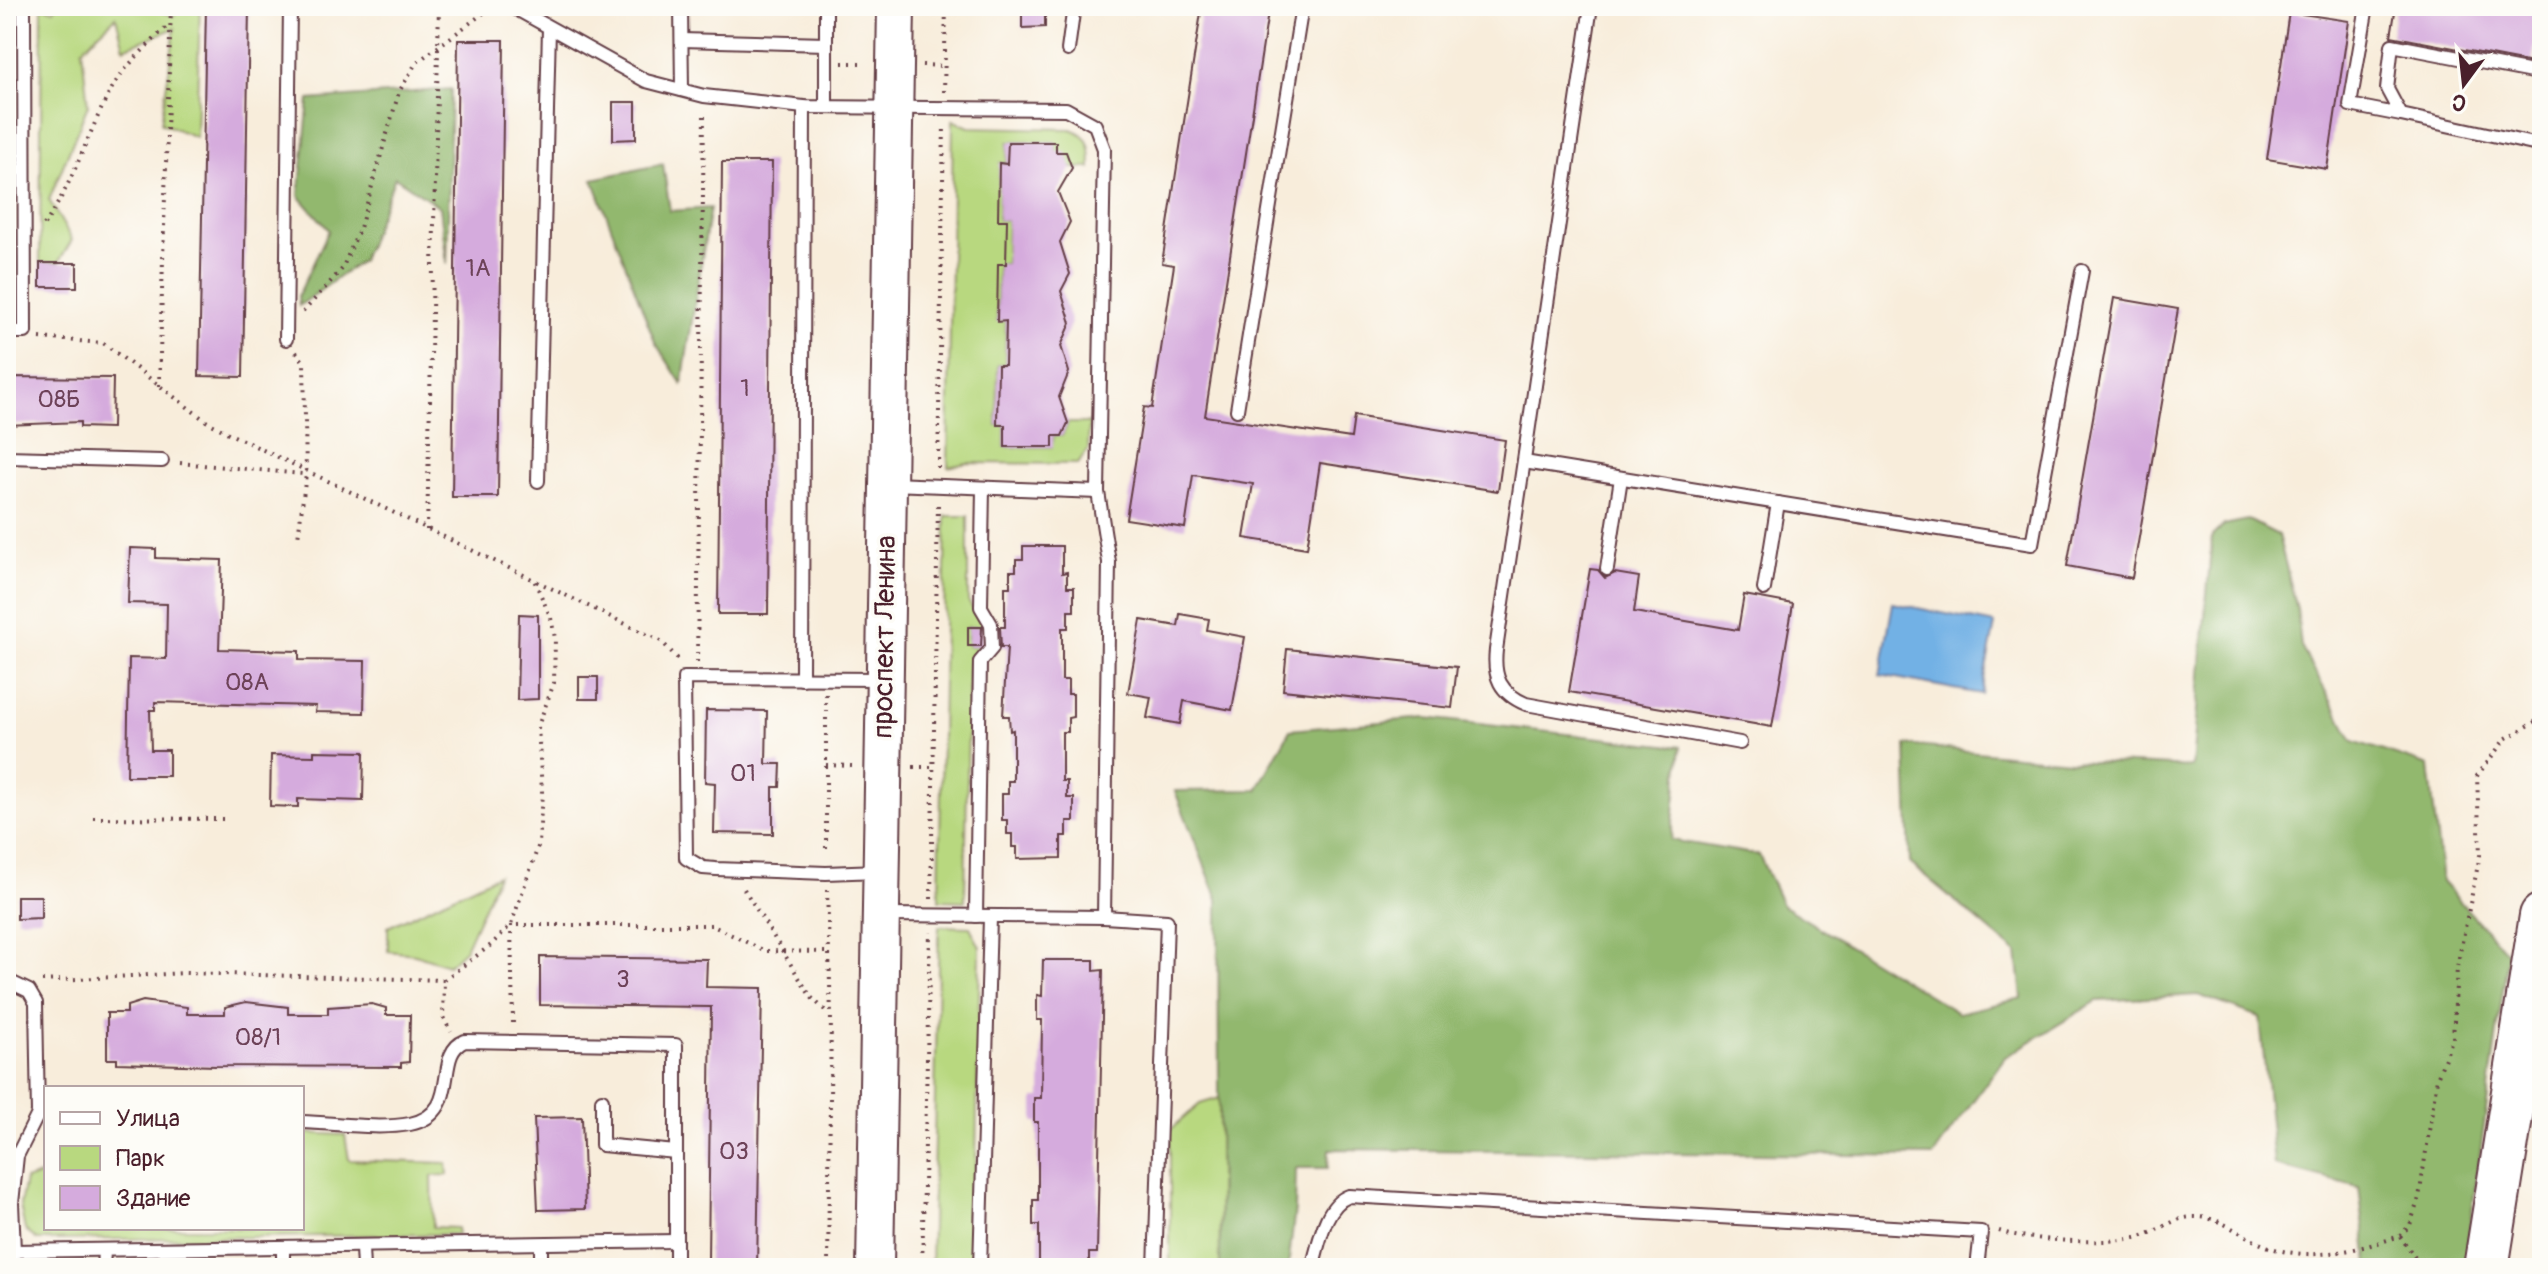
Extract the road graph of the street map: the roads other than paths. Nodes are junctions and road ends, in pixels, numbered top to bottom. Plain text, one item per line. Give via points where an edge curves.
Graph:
1 (24, 6) edge
2 (290, 6) edge
3 (511, 6) edge
4 (681, 6) edge
5 (826, 6) edge
6 (896, 6) edge
7 (1074, 6) edge
8 (1302, 6) edge
9 (1591, 6) edge
10 (2367, 6) edge
11 (549, 28) junction
12 (682, 40) junction
13 (826, 44) junction
14 (1068, 50) dead end
15 (2542, 74) edge
16 (682, 90) junction
17 (804, 107) junction
18 (826, 107) junction
19 (894, 107) junction
20 (2401, 115) junction
21 (2542, 146) edge
22 (2082, 271) dead end
23 (6, 332) edge
24 (286, 339) road end
25 (1237, 410) dead end
26 (6, 457) edge
27 (162, 461) road end
28 (1524, 462) junction
29 (1621, 478) junction
30 (538, 481) dead end
31 (888, 484) junction
32 (983, 488) junction
33 (1098, 492) junction
34 (1778, 503) junction
35 (1607, 569) dead end
36 (1764, 589) dead end
37 (802, 679) junction
38 (885, 679) junction
39 (1740, 743) dead end
40 (881, 870) junction
41 (882, 915) junction
42 (976, 916) junction
43 (2542, 916) edge
44 (990, 917) junction
45 (1104, 917) junction
46 (12, 981) edge
47 (2537, 985) edge
48 (602, 1100) dead end
49 (42, 1114) edge
50 (304, 1122) edge
51 (676, 1152) junction
52 (676, 1241) junction
53 (541, 1245) junction
54 (362, 1248) junction
55 (283, 1249) junction
56 (14, 1251) junction
57 (104, 1251) junction
58 (14, 1268) edge
59 (103, 1268) edge
60 (283, 1268) edge
61 (363, 1268) edge
62 (541, 1268) edge
63 (676, 1268) edge
64 (875, 1268) edge
65 (980, 1268) edge
66 (1155, 1268) edge
67 (1312, 1268) edge
68 (1977, 1268) edge
69 (2486, 1268) edge

1 - 23 lane via 25,332
2 - 24 lane
3 - 11 lane
4 - 12 lane
5 - 13 lane
6 - 19 main road, проспект Ленина
7 - 14 lane
8 - 25 lane
9 - 28 lane
10 - 20 lane via 2350,105
11 - 16 lane via 634,76
11 - 30 lane
12 - 13 lane
12 - 16 lane
13 - 18 lane
15 - 20 lane via 2392,45 2387,89
16 - 17 lane
17 - 18 lane
17 - 37 lane
18 - 19 lane
19 - 31 main road, проспект Ленина
19 - 33 lane via 1066,109 1086,118 1101,135
20 - 21 lane
22 - 34 lane via 2032,544
26 - 27 lane
28 - 29 lane
28 - 39 lane via 1494,667 1503,689 1513,699 1537,707
29 - 34 lane
29 - 35 lane
31 - 32 lane
31 - 38 main road, проспект Ленина
32 - 33 lane
32 - 42 lane via 981,607 991,624 992,648 980,662
33 - 45 lane via 1109,562
34 - 36 lane
37 - 38 lane
37 - 40 lane via 684,678 686,858 703,868
38 - 40 main road, проспект Ленина
40 - 41 main road, проспект Ленина
41 - 42 lane
41 - 64 main road, проспект Ленина
42 - 44 lane
43 - 47 highway
44 - 45 lane
44 - 65 lane
45 - 66 lane via 1167,921
46 - 49 lane via 29,991 36,1003
47 - 69 highway
48 - 51 lane via 602,1145
49 - 56 lane via 17,1156
50 - 51 lane via 421,1120 440,1106 457,1044 676,1045
51 - 52 lane
52 - 53 lane
52 - 63 lane
53 - 54 lane
53 - 62 lane
54 - 55 lane
54 - 61 lane
55 - 57 lane
55 - 60 lane
56 - 57 lane
56 - 58 lane
57 - 59 lane
67 - 68 lane via 1328,1218 1349,1196 1981,1232

